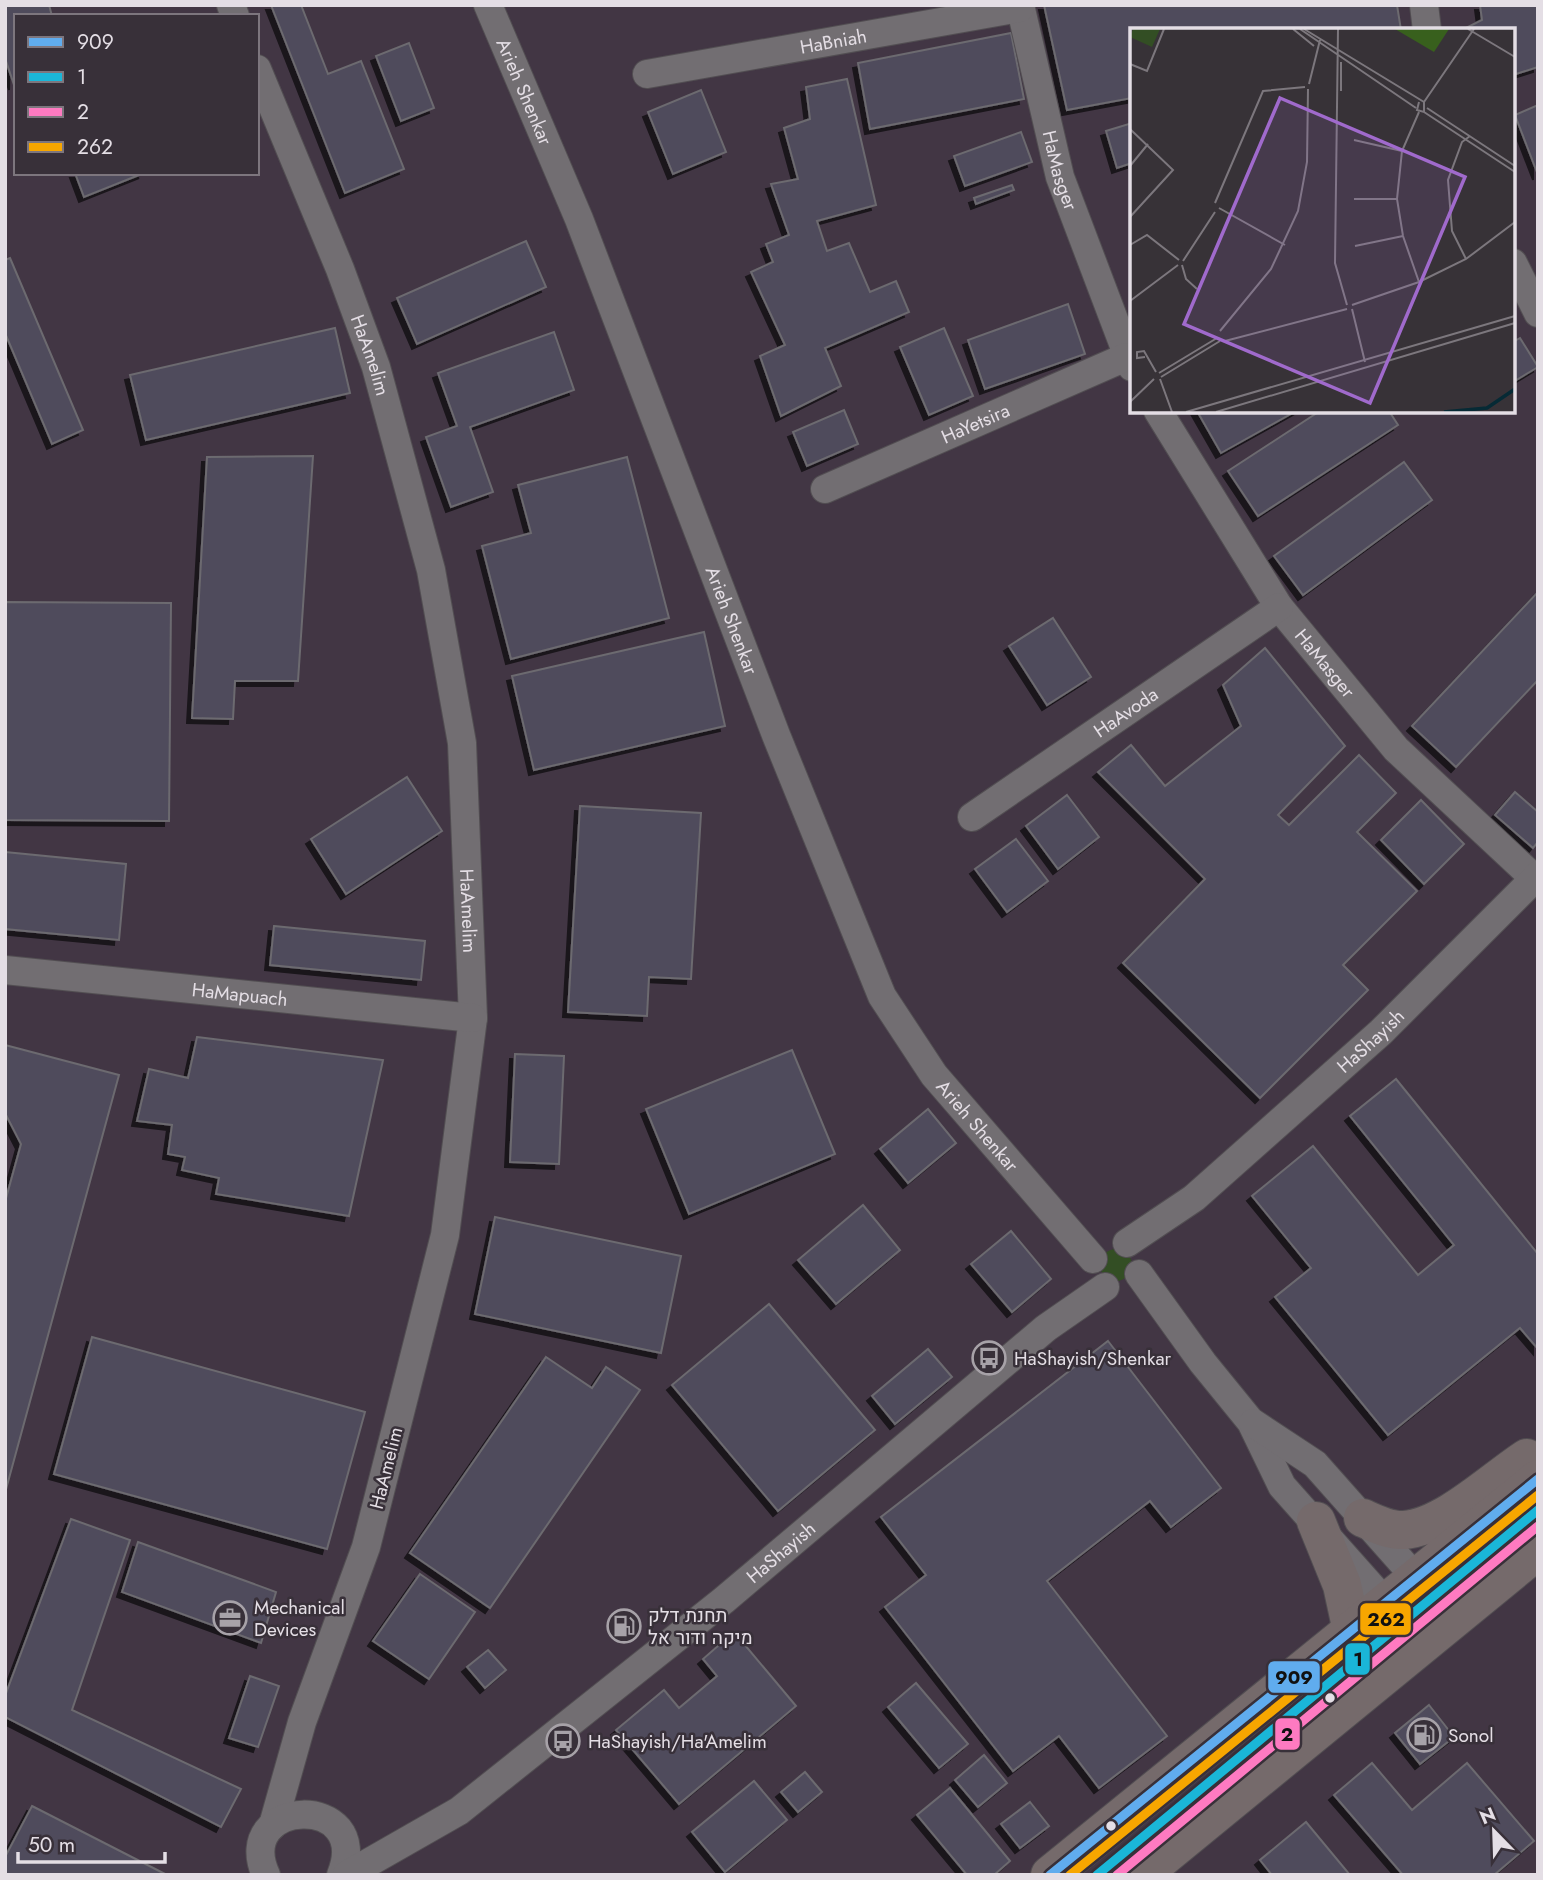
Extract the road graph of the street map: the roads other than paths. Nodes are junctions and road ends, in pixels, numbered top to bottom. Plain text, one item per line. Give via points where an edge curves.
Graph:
1 (488, 5) edge
2 (1424, 5) edge
3 (1020, 6) edge
4 (1427, 28) edge
5 (259, 74) edge
6 (647, 74) dead end
7 (1515, 267) edge
8 (1538, 313) edge
9 (1129, 362) edge
10 (1159, 413) edge
11 (825, 489) dead end
12 (1279, 607) junction
13 (972, 817) dead end
14 (1536, 876) edge
15 (5, 970) edge
16 (473, 1018) junction
17 (1116, 1266) junction
18 (1251, 1422) junction
19 (1538, 1453) edge
20 (1538, 1479) edge
21 (1363, 1518) junction
22 (1315, 1521) junction
23 (1538, 1550) edge
24 (1416, 1578) junction
25 (1386, 1603) junction
26 (1352, 1631) junction
27 (1438, 1632) junction
28 (290, 1760) junction
29 (313, 1814) junction
30 (272, 1825) junction
31 (342, 1836) junction
32 (408, 1840) junction
33 (266, 1875) edge
34 (341, 1875) edge
35 (347, 1875) edge
36 (1050, 1875) edge
37 (1141, 1875) edge

1 - 17 street, Arieh Shenkar via 579,219 776,735 882,996 934,1075 1040,1197
2 - 4 street
3 - 6 street, HaBniah
3 - 9 street, HaMasger via 1060,177
5 - 16 street, HaAmelim via 376,367 431,570 462,743
7 - 8 street
9 - 11 street, HaYetsira
10 - 12 street, HaMasger
12 - 13 street, HaAvoda
12 - 14 street, HaMasger via 1396,749
14 - 17 street, HaShayish via 1381,1032
15 - 16 street, HaMapuach
16 - 28 street, HaAmelim via 442,1249 366,1547
17 - 18 street, Arieh Shenkar
17 - 32 street, HaShayish via 724,1600 459,1811
18 - 21 street, Arieh Shenkar via 1314,1464
18 - 22 street, Arieh Shenkar via 1282,1486
19 - 21 highway via 1421,1527 1393,1530
20 - 24 highway
21 - 24 street, Arieh Shenkar
22 - 25 street, Arieh Shenkar
22 - 26 highway via 1342,1585
23 - 27 highway
24 - 25 highway
24 - 27 street, Arieh Shenkar
25 - 26 highway
25 - 27 street, Arieh Shenkar via 1406,1619
26 - 36 highway
27 - 37 highway
28 - 29 street
28 - 30 street, HaAmelim
29 - 30 street via 289,1814
29 - 31 street via 334,1825
30 - 33 street, HaAmelim via 261,1847
31 - 32 street
31 - 34 street via 346,1857
32 - 35 street, HaShayish

